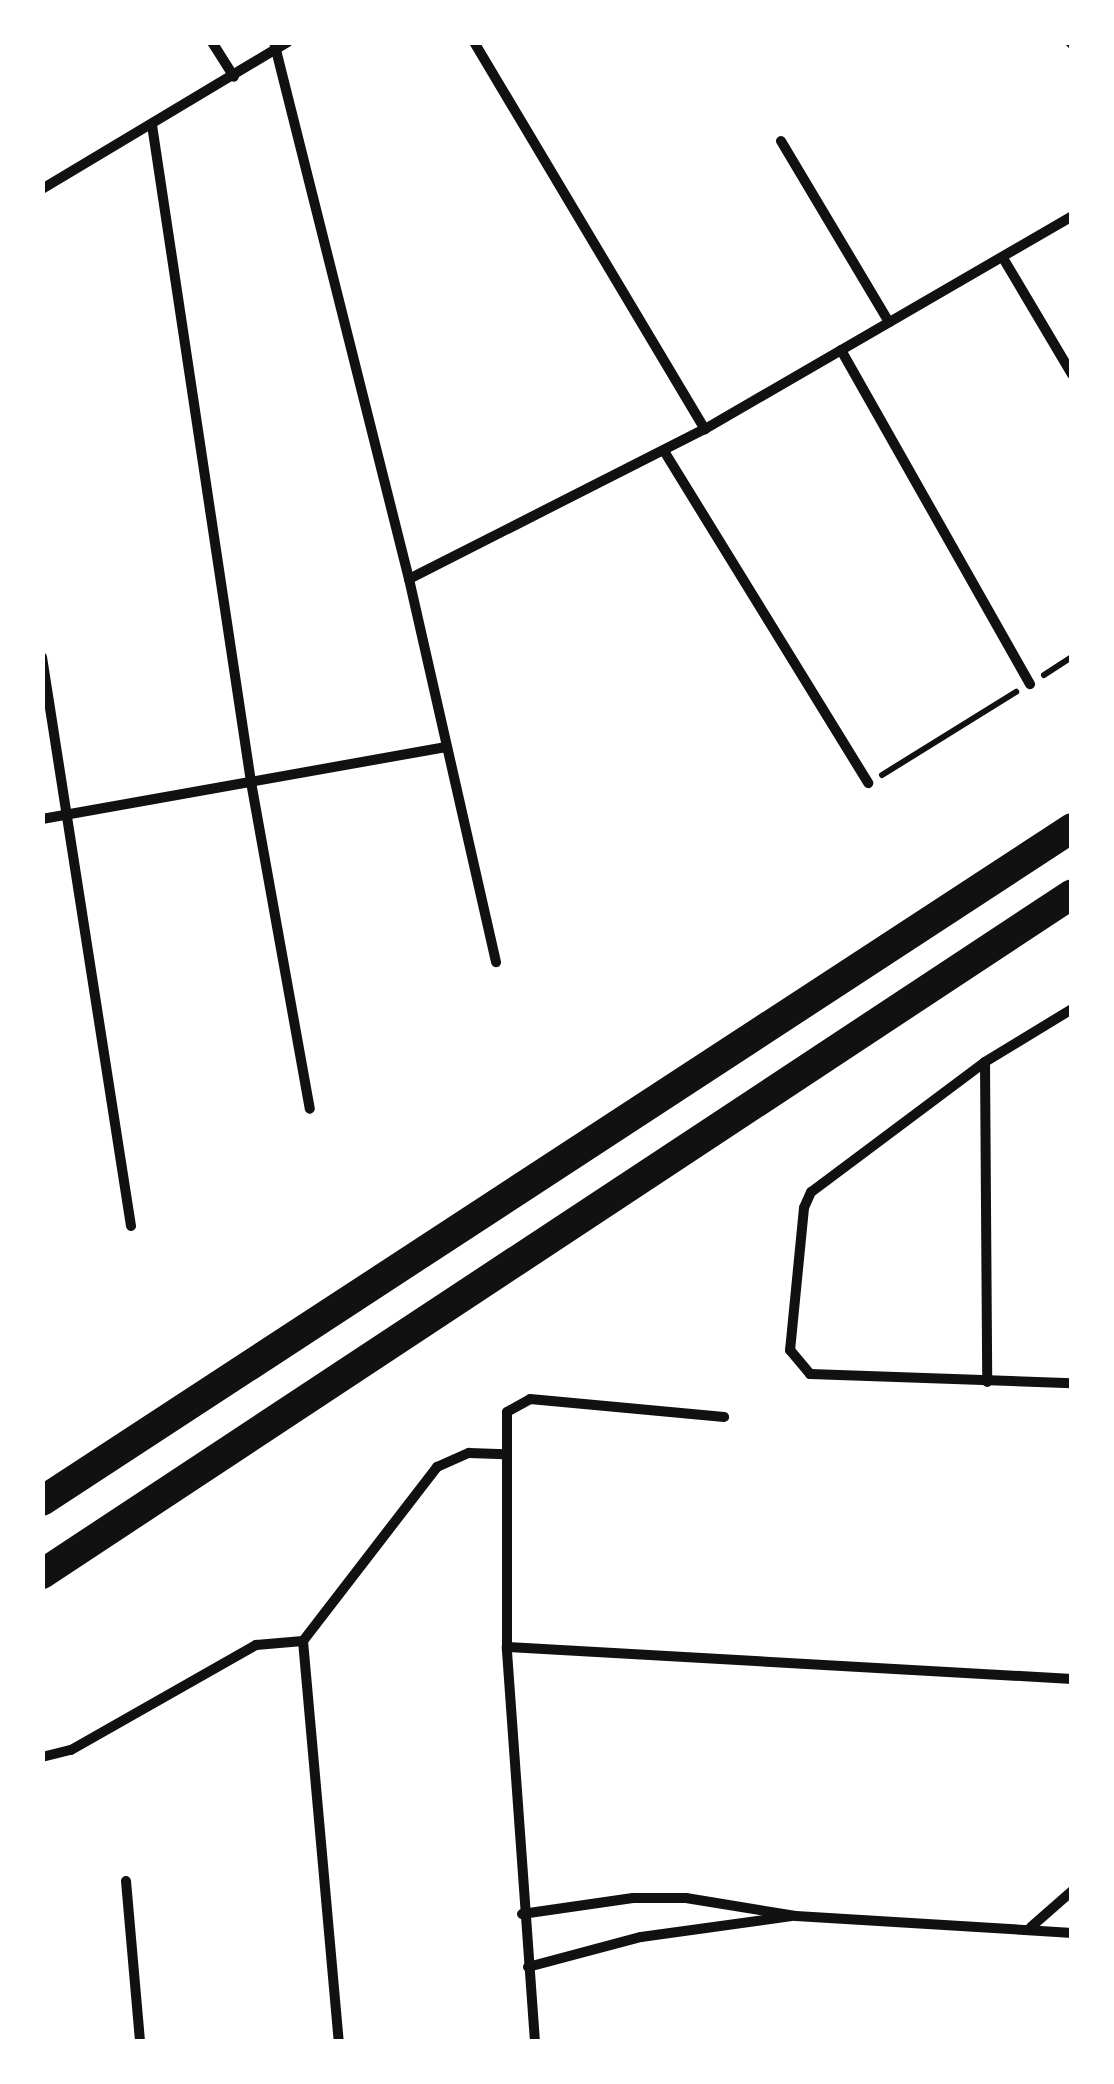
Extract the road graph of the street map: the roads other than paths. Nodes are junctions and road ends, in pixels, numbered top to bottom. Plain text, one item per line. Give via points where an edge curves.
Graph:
1 (212, 42) edge
2 (474, 42) edge
3 (280, 45) edge
4 (234, 77) junction
5 (152, 125) junction
6 (780, 140) dead end
7 (42, 190) edge
8 (1072, 216) edge
9 (1003, 258) junction
10 (889, 322) junction
11 (841, 350) junction
12 (1072, 374) edge
13 (705, 430) junction
14 (664, 451) junction
15 (409, 579) junction
16 (42, 657) edge
17 (1030, 684) road end
18 (446, 747) junction
19 (251, 782) junction
20 (868, 783) road end
21 (66, 816) junction
22 (42, 819) edge
23 (1072, 828) edge
24 (1072, 894) edge
25 (496, 962) dead end
26 (1072, 1008) edge
27 (985, 1062) junction
28 (310, 1108) dead end
29 (131, 1226) dead end
30 (987, 1382) junction
31 (1072, 1383) edge
32 (724, 1417) dead end
33 (505, 1454) junction
34 (42, 1501) edge
35 (42, 1574) edge
36 (304, 1641) junction
37 (506, 1647) junction
38 (1072, 1679) edge
39 (42, 1756) edge
40 (126, 1882) dead end
41 (1072, 1891) edge
42 (522, 1914) junction
43 (796, 1916) junction
44 (1071, 1920) edge
45 (1030, 1928) junction
46 (1052, 1928) junction
47 (1072, 1930) edge
48 (528, 1966) junction
49 (140, 2042) edge
50 (339, 2042) edge
51 (535, 2042) edge

1 - 4 street
2 - 13 street
3 - 4 street
3 - 15 street
4 - 5 street
5 - 7 street
5 - 19 street
6 - 10 street
8 - 9 street
9 - 10 street
9 - 12 street
10 - 11 street
11 - 13 street
11 - 17 street
13 - 14 street
14 - 15 street
14 - 20 street
15 - 18 street
16 - 21 street
18 - 19 street
18 - 25 street
19 - 21 street
19 - 28 street
21 - 22 street
21 - 29 street
23 - 34 highway
24 - 35 highway
26 - 27 street
27 - 30 street
27 - 30 street via 811,1192 791,1332 796,1364 810,1374
30 - 31 street
32 - 33 street via 516,1401 507,1412
33 - 36 street via 469,1453 438,1467
33 - 37 street
36 - 39 street via 256,1645 70,1750
36 - 50 street
37 - 38 street
37 - 42 street
40 - 49 street
41 - 45 street
42 - 43 street via 686,1898
42 - 48 street
43 - 45 street
43 - 48 street via 640,1937
44 - 46 street
44 - 47 street
45 - 46 street
46 - 47 street
48 - 51 street

